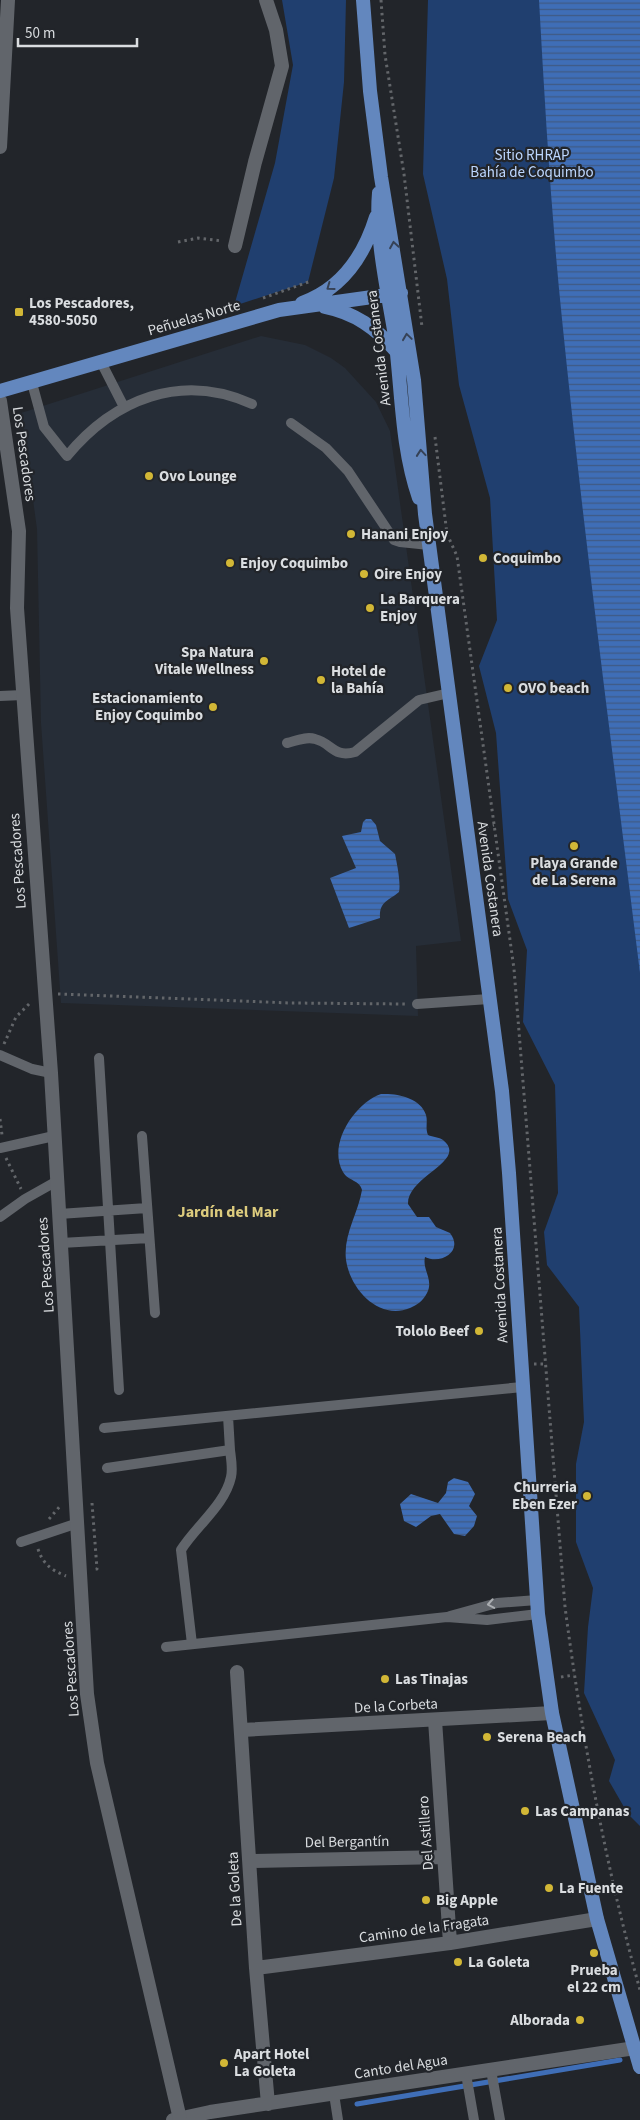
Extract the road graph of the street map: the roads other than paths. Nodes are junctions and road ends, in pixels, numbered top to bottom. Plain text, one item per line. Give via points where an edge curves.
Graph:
1 (8, 0) edge
2 (266, 0) edge
3 (363, 0) edge
4 (2, 63) edge
5 (0, 147) edge
6 (381, 177) junction
7 (378, 212) junction
8 (235, 246) road end
9 (395, 294) junction
10 (309, 306) junction
11 (280, 310) junction
12 (396, 351) junction
13 (101, 362) junction
14 (32, 383) junction
15 (0, 391) edge
16 (0, 401) edge
17 (252, 404) dead end
18 (124, 407) junction
19 (291, 423) dead end
20 (425, 514) junction
21 (429, 545) junction
22 (449, 693) junction
23 (23, 695) junction
24 (0, 696) edge
25 (287, 743) dead end
26 (490, 998) junction
27 (417, 1004) road end
28 (0, 1055) edge
29 (99, 1058) dead end
30 (51, 1073) junction
31 (54, 1136) junction
32 (142, 1136) dead end
33 (2, 1148) edge
34 (57, 1182) junction
35 (147, 1208) junction
36 (108, 1211) junction
37 (59, 1214) junction
38 (0, 1217) edge
39 (149, 1238) junction
40 (110, 1241) junction
41 (61, 1243) junction
42 (155, 1313) dead end
43 (522, 1387) junction
44 (119, 1390) dead end
45 (228, 1416) junction
46 (104, 1428) dead end
47 (230, 1450) junction
48 (107, 1468) dead end
49 (78, 1523) junction
50 (21, 1542) dead end
51 (538, 1600) junction
52 (538, 1614) junction
53 (447, 1617) junction
54 (192, 1644) junction
55 (166, 1647) dead end
56 (237, 1672) dead end
57 (552, 1713) junction
58 (435, 1720) junction
59 (242, 1730) junction
60 (444, 1857) junction
61 (250, 1861) junction
62 (597, 1919) junction
63 (450, 1943) junction
64 (256, 1968) junction
65 (635, 2048) junction
66 (640, 2067) edge
67 (491, 2072) junction
68 (467, 2076) junction
69 (334, 2094) junction
70 (268, 2104) junction
71 (211, 2116) edge
72 (176, 2119) edge
73 (338, 2120) edge
74 (474, 2120) edge
75 (500, 2120) edge

1 - 4 street
2 - 8 street via 276,30 282,66
3 - 6 main road, Avenida Costanera
4 - 5 street
6 - 7 main road, Avenida Costanera
9 -> 6 main road, Avenida Costanera
7 - 9 main road, Avenida Costanera
7 -> 11 main road via 364,250 342,278 307,301
9 - 10 main road, Peñuelas Norte
9 - 12 main road, Avenida Costanera
20 -> 9 main road, Avenida Costanera via 414,380
10 - 11 main road, Peñuelas Norte
10 - 12 main road via 357,317 374,328
11 - 13 main road, Peñuelas Norte
12 - 20 main road, Avenida Costanera via 407,453
13 - 14 main road, Peñuelas Norte
13 - 18 lane
14 - 15 main road, Peñuelas Norte
14 - 18 lane via 44,427 67,456 98,425
16 - 23 street, Los Pescadores via 19,531 17,608
17 - 18 lane via 219,394 180,391 153,395
19 - 21 lane via 326,448 348,471 394,540
20 - 21 main road, Avenida Costanera
21 - 22 main road, Avenida Costanera
22 - 25 lane via 420,700 355,752 334,751 317,739
22 - 26 main road, Avenida Costanera
23 - 24 lane
23 - 30 street, Los Pescadores via 51,994
26 - 27 lane
26 - 43 main road, Avenida Costanera via 509,1173
28 - 30 lane via 32,1069
29 - 36 lane
30 - 31 street, Los Pescadores
31 - 33 lane
31 - 34 street, Los Pescadores
32 - 35 lane
34 - 37 street, Los Pescadores
34 - 38 lane
35 - 36 lane
35 - 39 lane
36 - 37 lane
36 - 40 lane
37 - 41 street, Los Pescadores
39 - 40 lane
39 - 42 lane
40 - 41 lane
40 - 44 lane
41 - 49 street, Los Pescadores
43 - 45 lane
43 - 51 main road, Avenida Costanera
45 - 46 lane
45 - 47 lane
47 - 48 lane
47 - 54 lane via 232,1476 224,1496 181,1550
49 - 50 lane
49 - 72 street, Los Pescadores via 84,1660 91,1728
51 - 52 main road, Avenida Costanera
51 -> 53 lane via 497,1603
52 - 53 lane via 487,1620
52 - 57 main road, Avenida Costanera
53 - 54 lane
54 - 55 lane
56 - 59 street, De la Goleta
57 - 58 street, De la Corbeta
57 - 62 main road, Avenida Costanera
58 - 59 street, De la Corbeta
58 - 60 street, Del Astillero
59 - 61 street, De la Goleta
60 - 61 street, Del Bergantín
60 - 63 street, Del Astillero
61 - 64 street, De la Goleta
62 - 63 street, Camino de la Fragata
62 - 65 main road, Avenida Costanera
63 - 64 street, Camino de la Fragata
64 - 70 street, De la Goleta
65 - 66 main road, Avenida Costanera
65 - 67 street, Canto del Agua
67 - 68 street, Canto del Agua
67 - 75 lane
68 - 69 street, Canto del Agua
68 - 74 lane
69 - 70 street, Canto del Agua
69 - 73 lane
70 - 71 street, Canto del Agua
71 - 72 street, Canto del Agua

